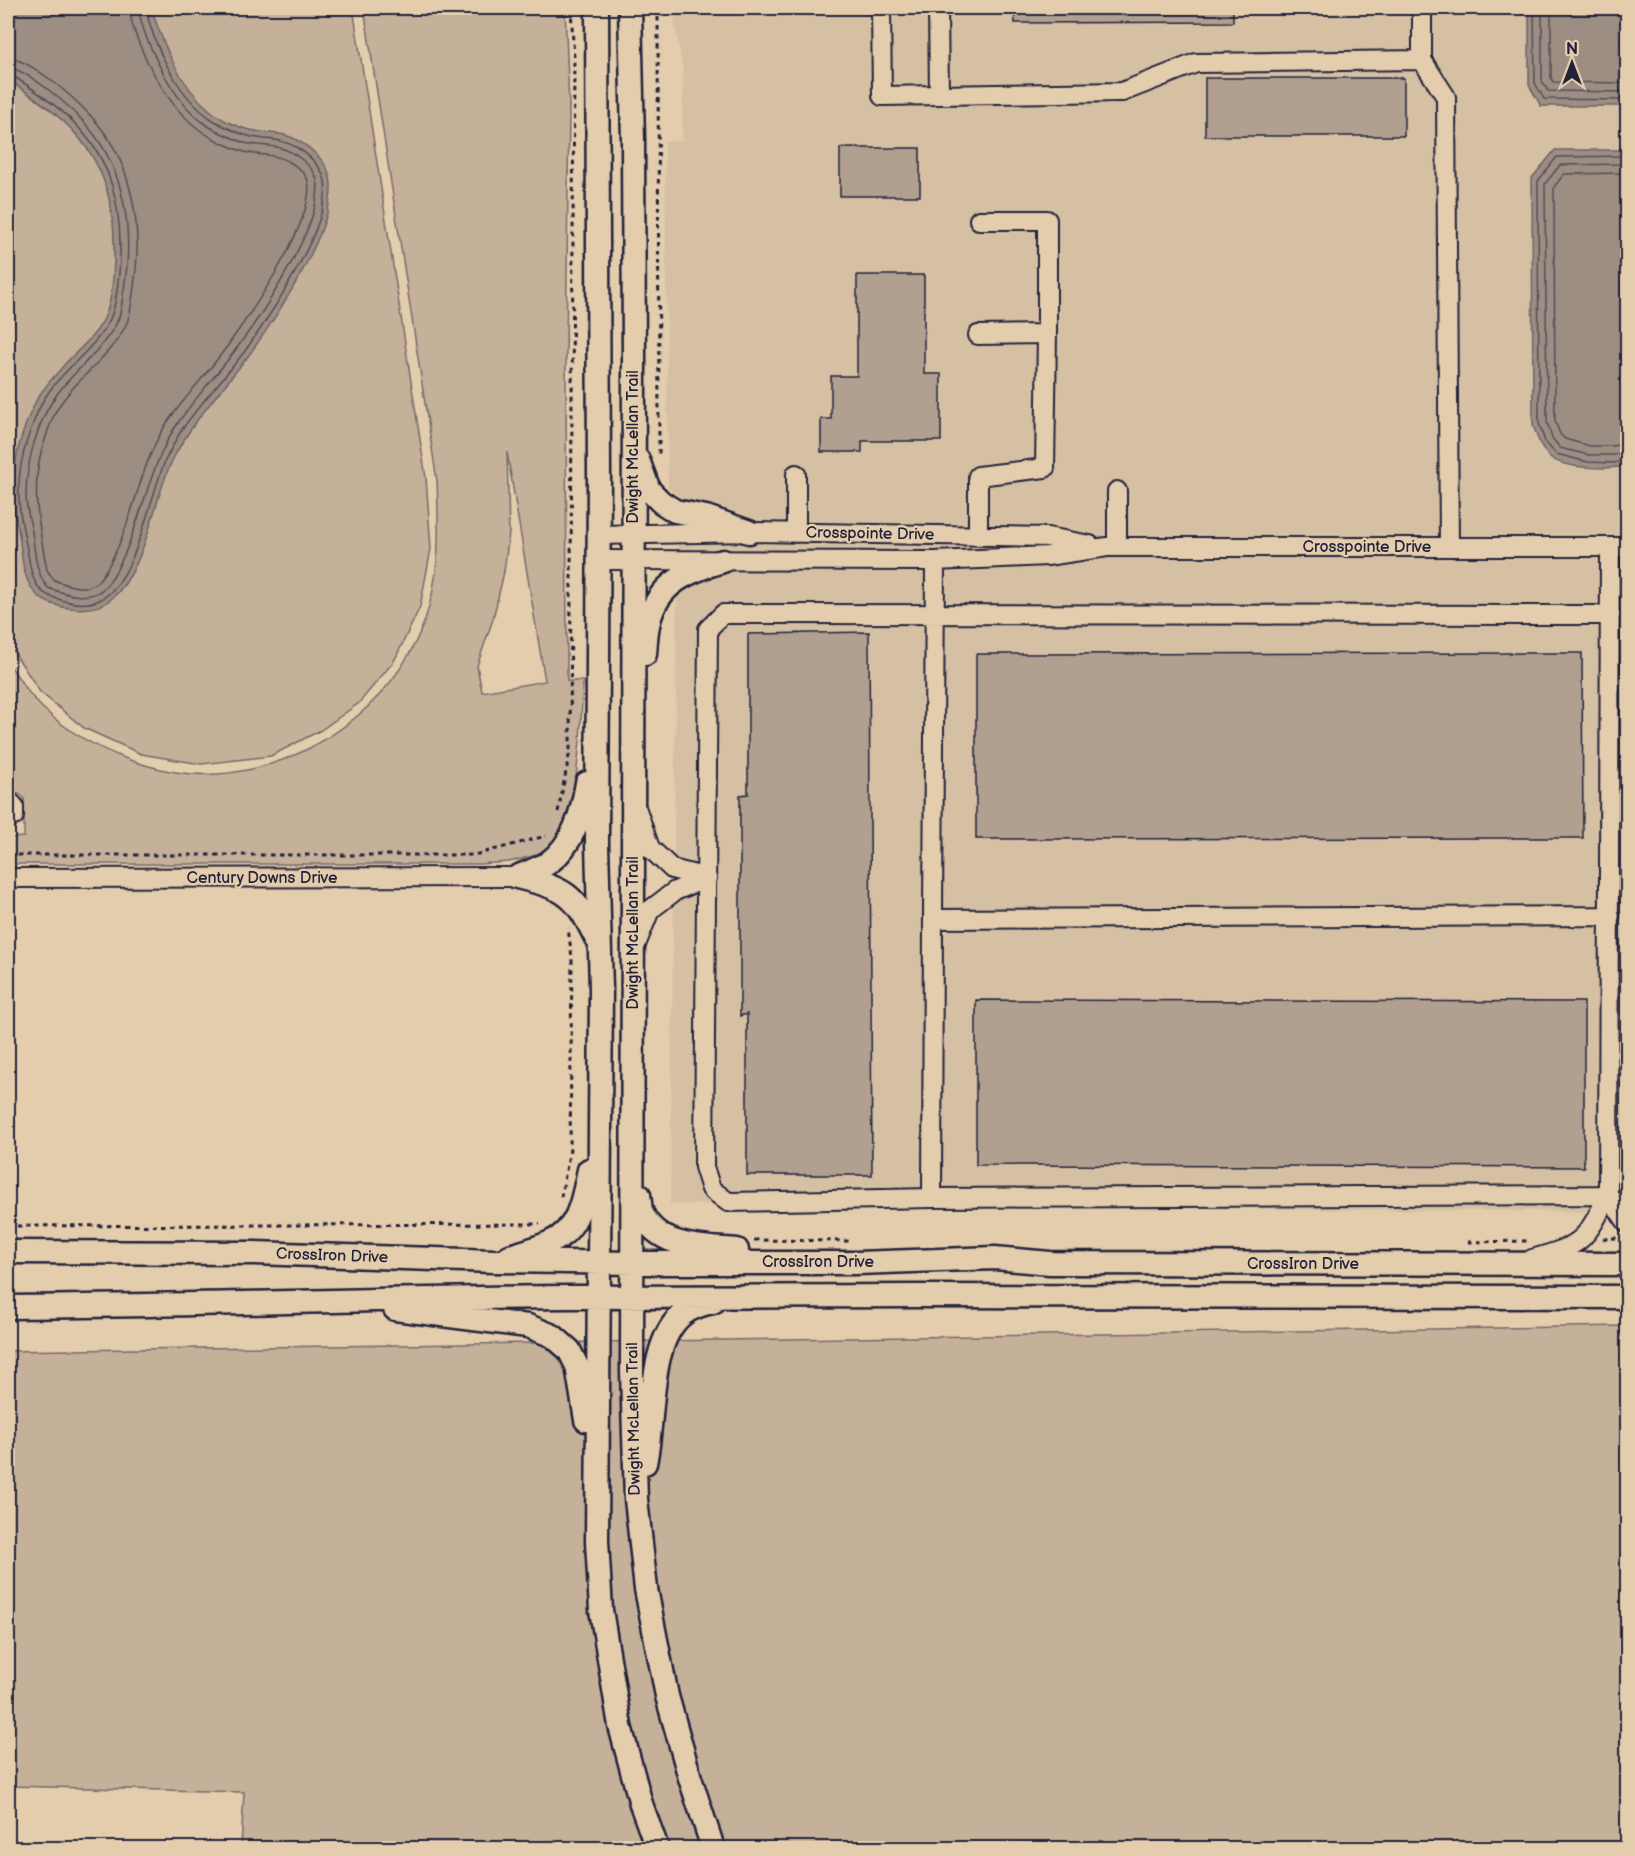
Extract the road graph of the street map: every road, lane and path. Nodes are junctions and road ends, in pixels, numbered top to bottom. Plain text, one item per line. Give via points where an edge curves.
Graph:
1 (571, 8) edge
2 (597, 8) edge
3 (630, 8) edge
4 (658, 8) edge
5 (881, 8) edge
6 (938, 8) edge
7 (1422, 8) edge
8 (1422, 60) junction
9 (939, 95) junction
10 (979, 220) dead end
11 (1047, 334) junction
12 (978, 335) dead end
13 (632, 436) junction
14 (659, 458) dead end
15 (795, 474) dead end
16 (1117, 491) dead end
17 (749, 532) junction
18 (795, 533) junction
19 (598, 535) junction
20 (633, 535) junction
21 (978, 536) junction
22 (1112, 547) junction
23 (1449, 547) junction
24 (1619, 547) edge
25 (633, 559) junction
26 (598, 560) junction
27 (723, 561) junction
28 (935, 561) junction
29 (1611, 615) junction
30 (934, 616) junction
31 (633, 714) junction
32 (598, 719) junction
33 (8, 800) edge
34 (633, 800) junction
35 (8, 816) edge
36 (556, 818) dead end
37 (552, 839) junction
38 (8, 855) edge
39 (517, 877) junction
40 (707, 878) junction
41 (8, 879) edge
42 (1610, 916) junction
43 (567, 919) dead end
44 (933, 919) junction
45 (599, 944) junction
46 (633, 952) junction
47 (599, 1127) junction
48 (633, 1169) junction
49 (1608, 1195) junction
50 (932, 1198) junction
51 (558, 1208) dead end
52 (542, 1224) dead end
53 (1628, 1224) edge
54 (8, 1226) edge
55 (750, 1239) dead end
56 (862, 1241) dead end
57 (1531, 1241) dead end
58 (1464, 1242) dead end
59 (8, 1252) edge
60 (494, 1261) junction
61 (598, 1263) junction
62 (633, 1263) junction
63 (766, 1263) junction
64 (1514, 1264) junction
65 (1628, 1264) edge
66 (598, 1297) junction
67 (633, 1297) junction
68 (731, 1297) junction
69 (1628, 1297) edge
70 (340, 1301) junction
71 (8, 1307) edge
72 (636, 1499) junction
73 (597, 1513) junction
74 (657, 1848) edge
75 (712, 1848) edge

1 - 36 path via 574,59 570,751
2 - 19 main road, Dwight McLellan Trail
3 - 13 main road, Dwight McLellan Trail
4 - 14 path
5 - 9 street via 882,96
6 - 9 street
7 - 8 street
8 - 9 street via 1196,63 1122,92
8 - 23 street via 1446,97
10 - 11 street via 1047,220
11 - 12 street
11 - 21 street via 1045,468 978,476
13 - 17 main road via 642,473 661,502 675,511
13 - 20 main road, Dwight McLellan Trail
15 - 18 street
16 - 22 street
17 - 18 street, Crosspointe Drive
17 - 20 street, Crosspointe Drive
18 - 21 street, Crosspointe Drive
19 - 20 street, Crosspointe Drive
19 - 26 main road, Dwight McLellan Trail
20 - 25 main road, Dwight McLellan Trail
21 - 22 street, Crosspointe Drive via 1048,537
22 - 23 street, Crosspointe Drive
22 - 28 street, Crosspointe Drive via 1047,556
23 - 24 street, Crosspointe Drive
24 - 29 street
25 - 26 street, Crosspointe Drive
25 - 27 street, Crosspointe Drive
25 - 31 main road, Dwight McLellan Trail
26 - 32 main road, Dwight McLellan Trail
27 - 28 street, Crosspointe Drive
27 - 31 main road via 678,578 658,599 649,621 643,675
28 - 30 street
29 - 30 street
29 - 42 street
30 - 40 street via 723,614 708,629
30 - 44 street
31 - 34 main road, Dwight McLellan Trail
32 - 37 main road via 582,811 574,831
32 - 45 main road, Dwight McLellan Trail
33 - 35 street via 14,806 14,816
34 - 40 street via 650,848 672,868
34 - 46 main road, Dwight McLellan Trail
37 - 38 path via 474,855
37 - 39 main road via 548,862
39 - 41 street, Century Downs Drive
39 - 45 main road via 561,890 576,902
40 - 46 street via 675,891 650,910
40 - 50 street via 704,1167 711,1189 728,1202
42 - 44 street
42 - 49 street
43 - 51 path via 572,958 570,1149
44 - 50 street
45 - 47 main road, Dwight McLellan Trail
46 - 48 main road, Dwight McLellan Trail
47 - 60 main road via 577,1219 552,1242
47 - 61 main road, Dwight McLellan Trail
48 - 62 main road, Dwight McLellan Trail
48 - 63 main road via 642,1213 664,1238 682,1244 738,1250
49 - 50 street
49 - 53 street
49 - 64 street via 1584,1239 1564,1250
52 - 54 path
55 - 56 path
57 - 58 path
59 - 60 main road, CrossIron Drive via 254,1253
60 - 61 main road, CrossIron Drive
61 - 62 main road, CrossIron Drive
61 - 66 main road, Dwight McLellan Trail
62 - 63 main road, CrossIron Drive
62 - 67 main road, Dwight McLellan Trail
63 - 64 main road, CrossIron Drive via 994,1258 1050,1263
64 - 65 main road, CrossIron Drive
66 - 67 main road, CrossIron Drive
66 - 70 main road, CrossIron Drive
66 - 73 main road, Dwight McLellan Trail
67 - 68 main road, CrossIron Drive
67 - 72 main road, Dwight McLellan Trail
68 - 69 main road, CrossIron Drive
68 - 72 main road via 683,1314 662,1345 648,1448
70 - 71 main road, CrossIron Drive
70 - 73 main road via 504,1322 553,1336 569,1350 576,1366
72 - 75 main road, Dwight McLellan Trail via 646,1589 667,1696
73 - 74 main road, Dwight McLellan Trail via 601,1610 620,1726

